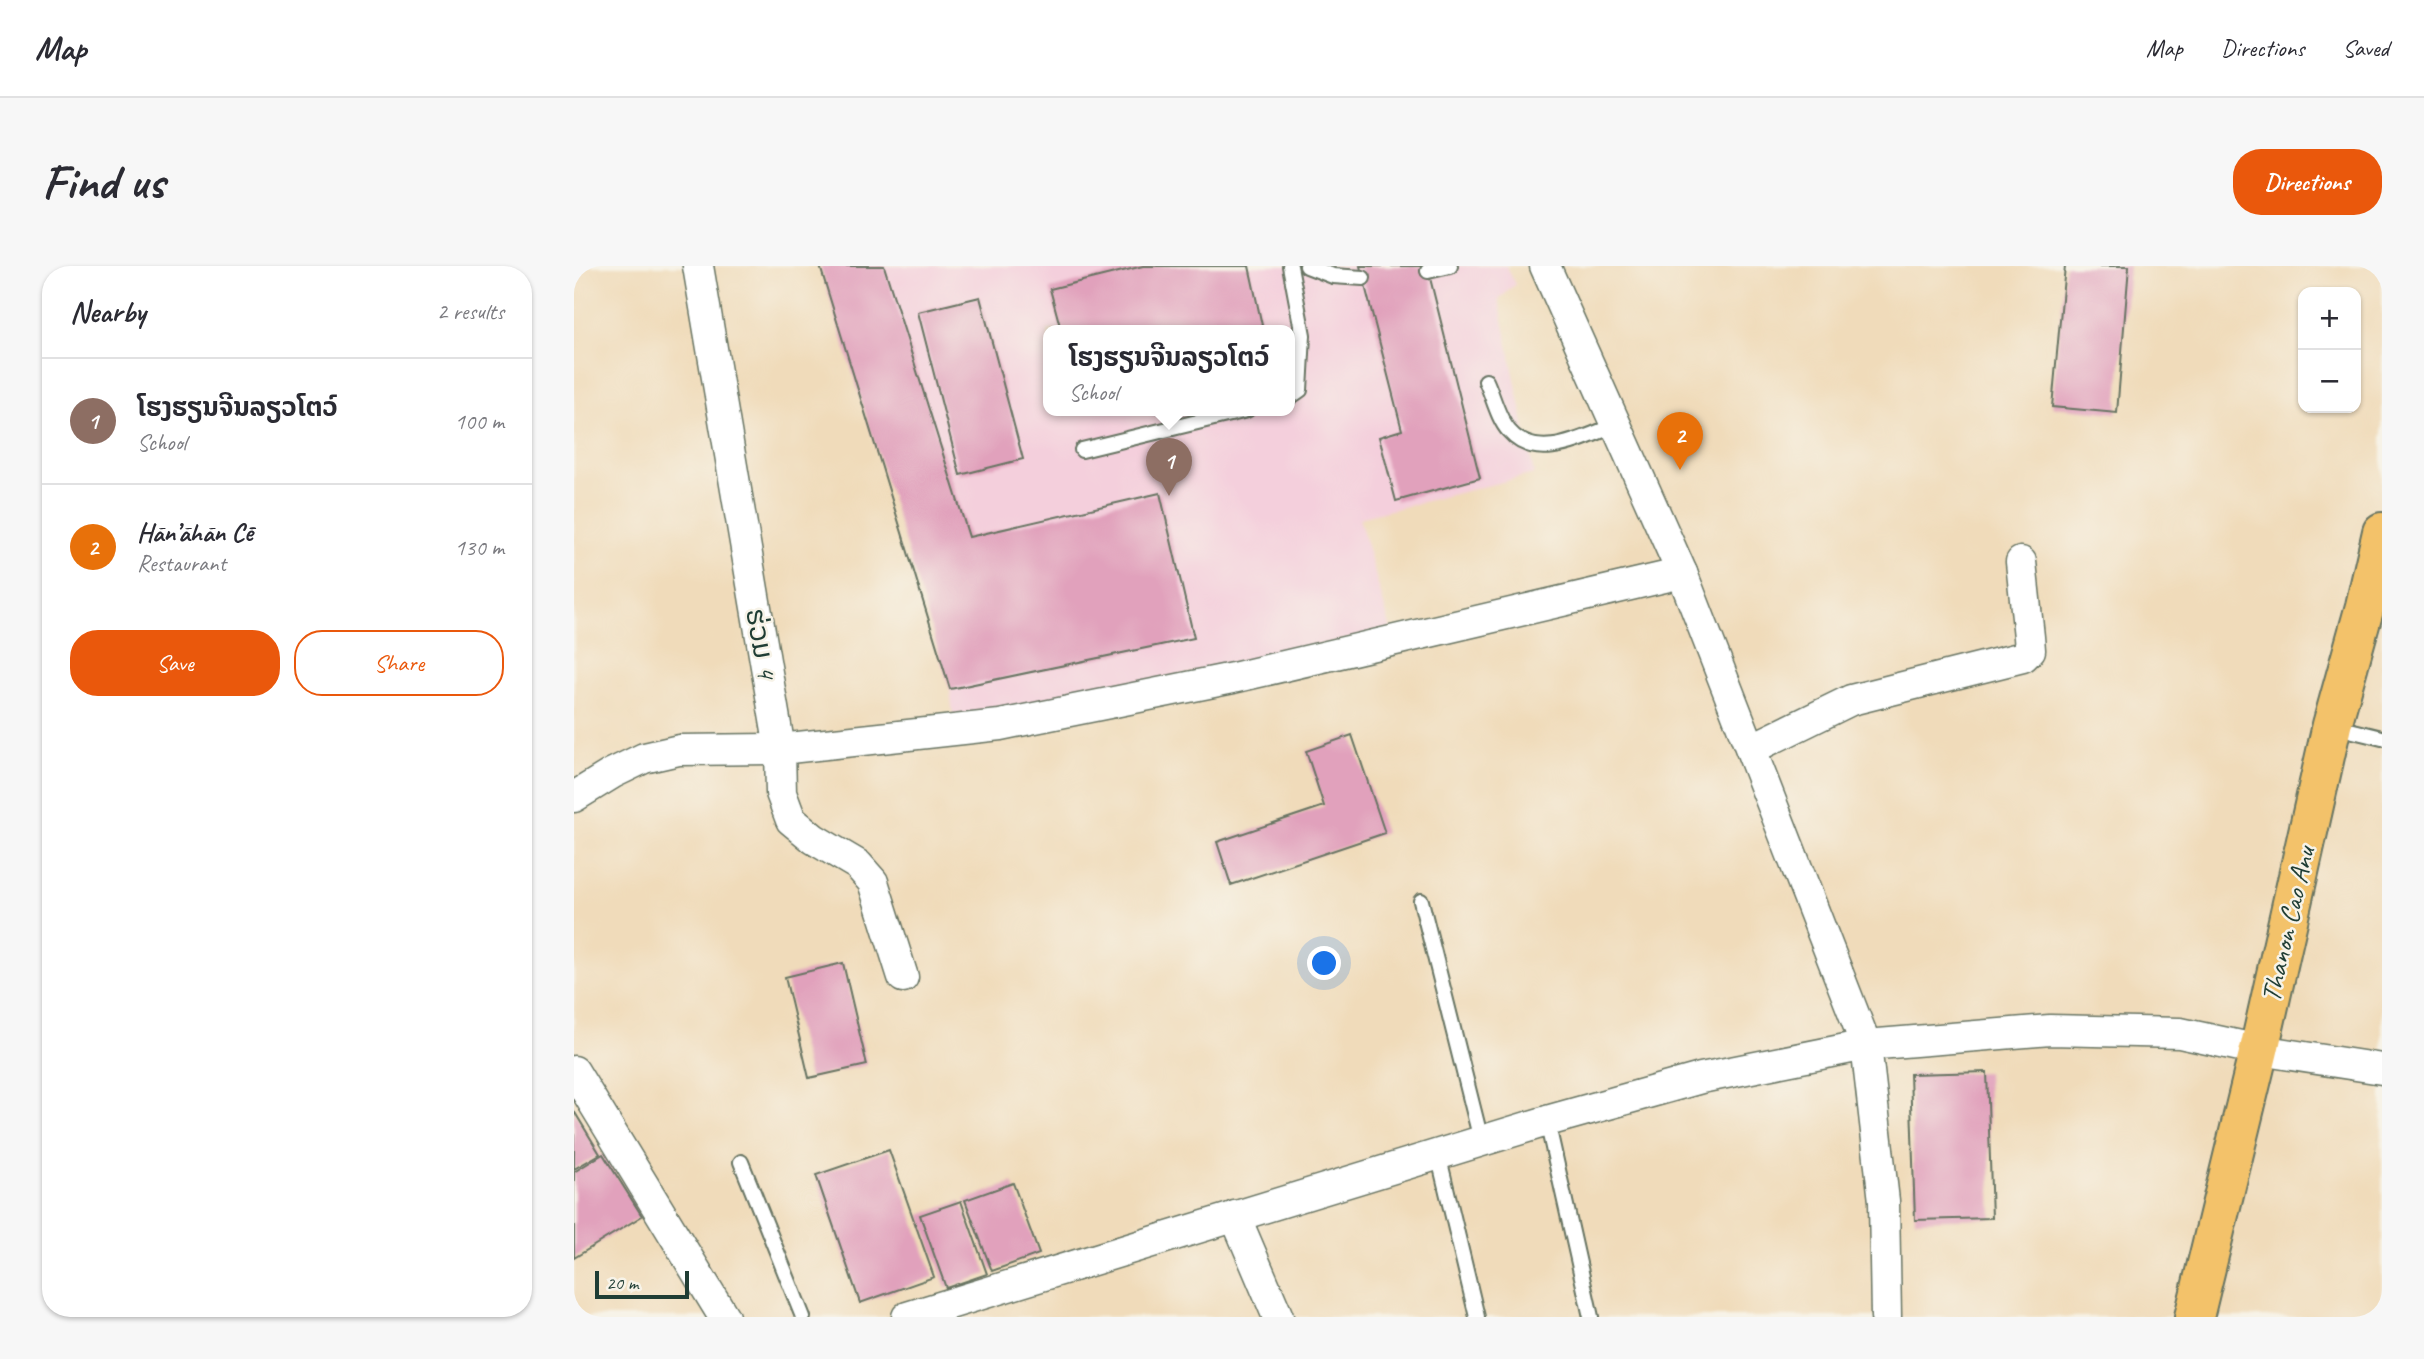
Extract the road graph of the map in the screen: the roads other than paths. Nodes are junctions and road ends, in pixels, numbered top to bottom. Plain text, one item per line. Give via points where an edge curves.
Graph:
1 (698, 266) edge
2 (1290, 266) edge
3 (1307, 266) edge
4 (1450, 266) edge
5 (1545, 266) edge
6 (1428, 271) dead end
7 (1363, 278) dead end
8 (1486, 382) dead end
9 (1295, 394) edge
10 (1222, 416) edge
11 (1616, 425) junction
12 (1082, 450) dead end
13 (2382, 532) edge
14 (2021, 562) dead end
15 (1682, 573) junction
16 (2374, 610) edge
17 (2332, 725) junction
18 (2382, 738) edge
19 (780, 749) junction
20 (1751, 749) junction
21 (574, 797) edge
22 (1421, 901) dead end
23 (903, 976) dead end
24 (1866, 1045) junction
25 (2259, 1050) junction
26 (2382, 1069) edge
27 (574, 1071) edge
28 (1547, 1121) junction
29 (1481, 1140) junction
30 (1438, 1154) junction
31 (741, 1162) dead end
32 (1235, 1216) junction
33 (724, 1317) edge
34 (803, 1317) edge
35 (907, 1317) edge
36 (1278, 1317) edge
37 (1478, 1317) edge
38 (1591, 1317) edge
39 (1886, 1317) edge
40 (2194, 1317) edge

1 - 19 street, ຮ່ວມ 4
2 - 9 lane via 1303,335 1300,390
3 - 7 lane via 1333,276
4 - 6 lane
5 - 11 street
8 - 11 lane via 1508,430 1522,443 1557,446
10 - 12 lane
11 - 15 street
13 - 16 main road, Thanon Cao Anu
14 - 20 street via 2030,650 2023,657 1851,700
15 - 19 street via 1233,678 1014,722
15 - 20 street
16 - 17 main road, Thanon Cao Anu
17 - 18 lane
17 - 25 main road, Thanon Cao Anu
19 - 21 street via 679,750 645,758
19 - 23 street, ຮ່ວມ 4 via 781,793 791,820 858,865 873,882
20 - 24 street
22 - 29 lane
24 - 25 street via 2063,1031 2180,1033
24 - 28 street via 1701,1078
24 - 39 street via 1884,1201
25 - 26 street
25 - 40 main road, Thanon Cao Anu
27 - 33 street
28 - 29 street
28 - 38 lane
29 - 30 street
30 - 32 street
30 - 37 lane
31 - 34 lane
32 - 35 street
32 - 36 street

